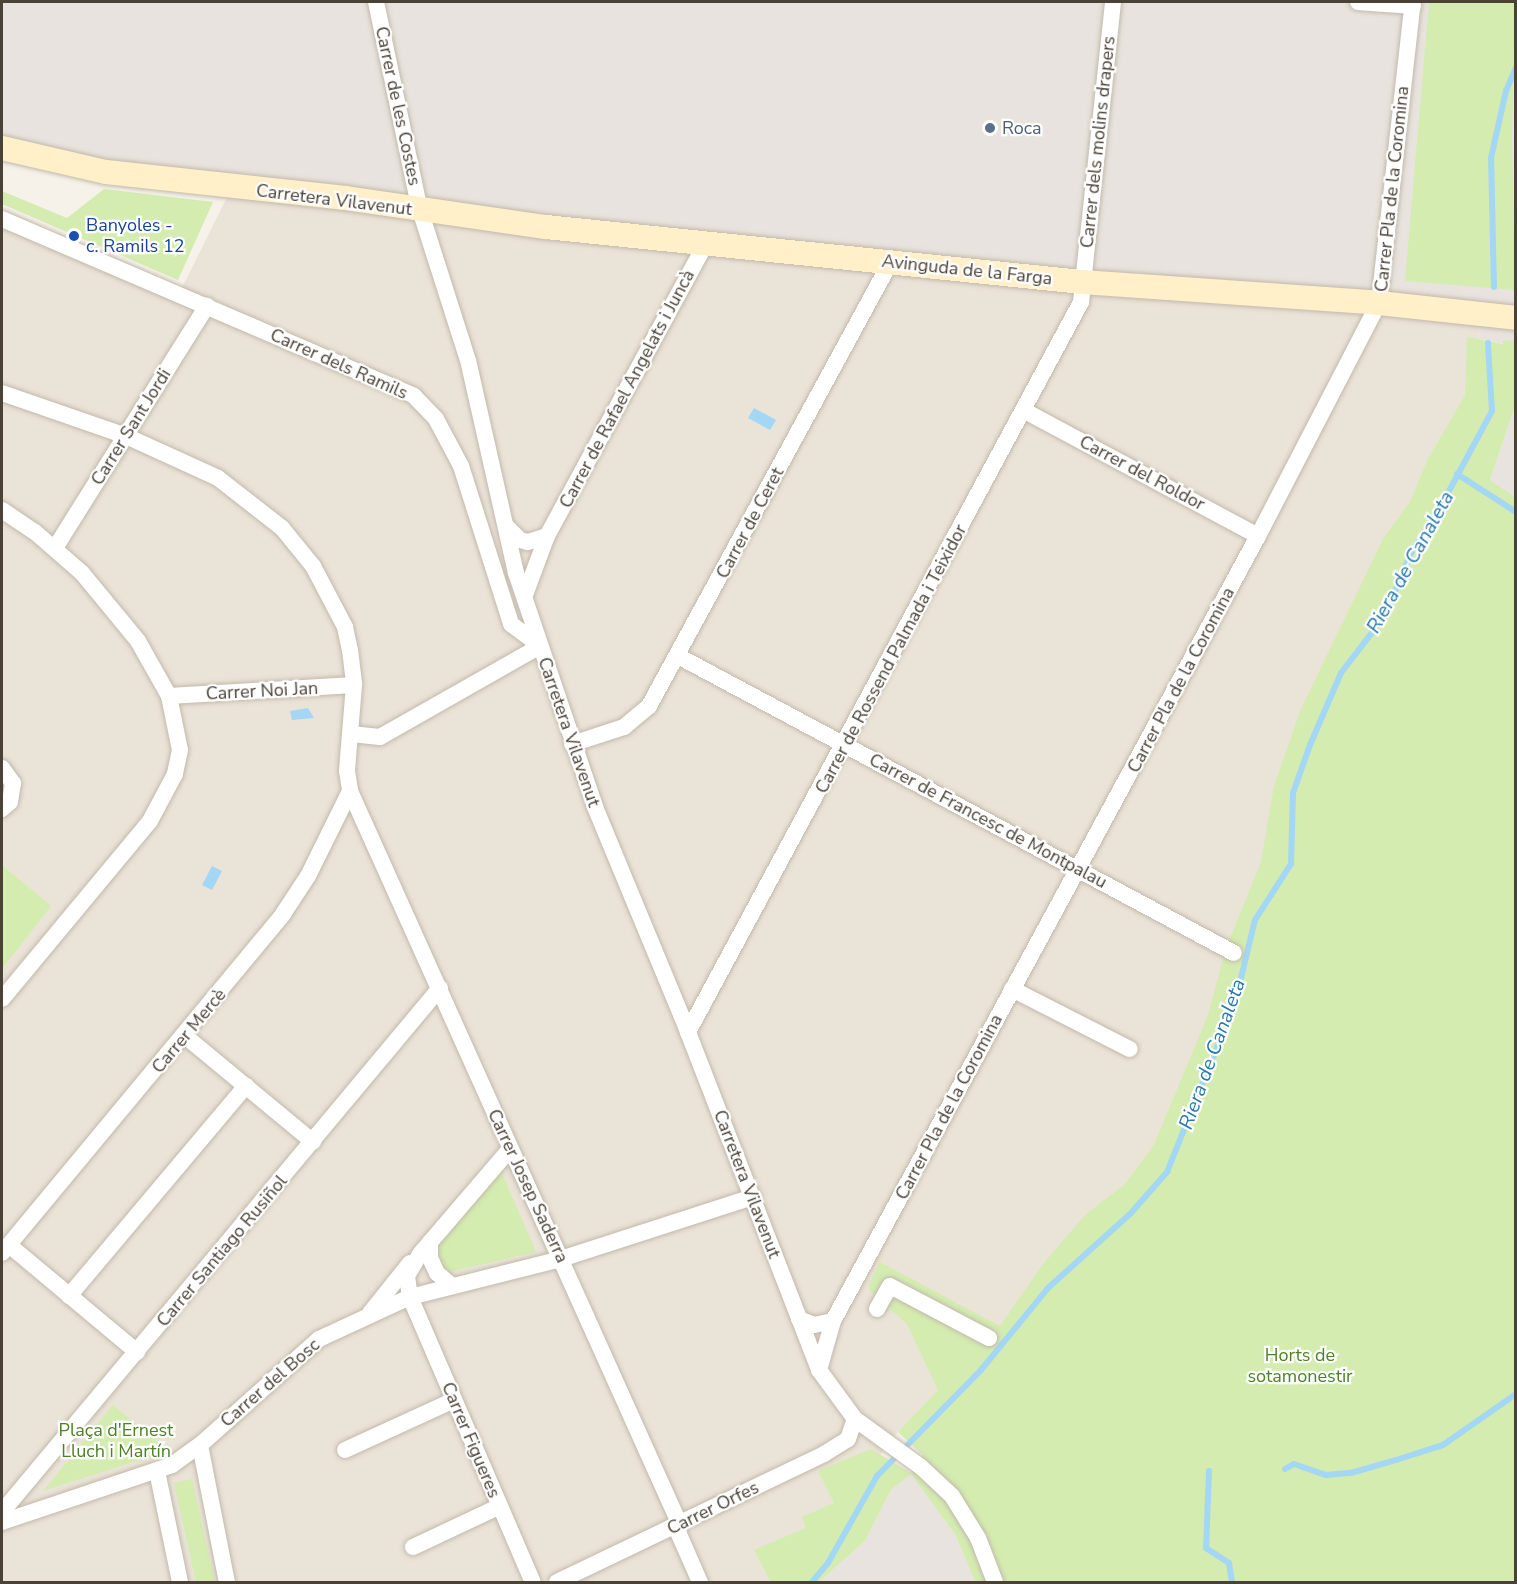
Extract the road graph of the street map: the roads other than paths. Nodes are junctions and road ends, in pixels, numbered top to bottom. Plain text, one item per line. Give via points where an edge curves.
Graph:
1 (376, 2) edge
2 (1113, 2) edge
3 (1358, 2) edge
4 (1413, 4) edge
5 (2, 148) edge
6 (420, 210) junction
7 (2, 219) edge
8 (707, 241) junction
9 (890, 262) junction
10 (1082, 282) junction
11 (1379, 303) junction
12 (207, 306) junction
13 (1515, 318) edge
14 (2, 393) edge
15 (1025, 411) junction
16 (126, 436) junction
17 (2, 510) edge
18 (506, 525) junction
19 (547, 536) junction
20 (1258, 536) junction
21 (55, 548) junction
22 (525, 595) junction
23 (540, 646) junction
24 (678, 656) junction
25 (354, 685) junction
26 (169, 696) junction
27 (351, 734) junction
28 (572, 744) junction
29 (845, 745) junction
30 (2, 768) edge
31 (350, 791) junction
32 (2, 809) edge
33 (1078, 870) junction
34 (1234, 953) dead end
35 (440, 988) junction
36 (1012, 990) junction
37 (2, 999) edge
38 (688, 1032) junction
39 (185, 1036) junction
40 (1130, 1049) dead end
41 (246, 1086) junction
42 (313, 1142) junction
43 (510, 1149) junction
44 (753, 1197) junction
45 (425, 1248) junction
46 (5, 1249) edge
47 (561, 1259) junction
48 (452, 1286) junction
49 (69, 1296) junction
50 (410, 1297) junction
51 (878, 1309) dead end
52 (368, 1315) junction
53 (798, 1319) junction
54 (833, 1321) junction
55 (989, 1338) dead end
56 (137, 1352) junction
57 (819, 1370) junction
58 (454, 1400) junction
59 (855, 1419) junction
60 (200, 1445) junction
61 (345, 1450) dead end
62 (157, 1471) junction
63 (500, 1506) junction
64 (2, 1512) edge
65 (2, 1522) edge
66 (680, 1525) junction
67 (413, 1547) dead end
68 (589, 1567) junction
69 (180, 1582) edge
70 (227, 1582) edge
71 (533, 1582) edge
72 (557, 1582) edge
73 (596, 1582) edge
74 (700, 1582) edge
75 (995, 1582) edge

1 - 6 street, Carrer de les Costes
2 - 10 street, Carrer dels molins drapers
3 - 4 street
4 - 11 street, Carrer Pla de la Coromina
5 - 6 street, Carretera Vilavenut via 106,172
6 - 8 street, Avinguda de la Farga via 546,227
6 - 18 street, Carretera Vilavenut via 468,360
7 - 12 street, Carrer dels Ramils
8 - 9 street, Avinguda de la Farga
8 - 19 street, Carrer de Rafael Angelats i Juncà
9 - 10 street, Avinguda de la Farga
9 - 24 street, Carrer de Ceret
10 - 11 street, Avinguda de la Farga
10 - 15 street, Carrer de Rossend Palmada i Teixidor via 1081,302
11 - 13 street, Avinguda de la Farga
11 - 20 street, Carrer Pla de la Coromina
12 - 16 street, Carrer Sant Jordi
12 - 23 street, Carrer dels Ramils via 414,396 436,419 461,466 511,624
14 - 16 street
15 - 20 street, Carrer del Roldor
15 - 29 street, Carrer de Rossend Palmada i Teixidor
16 - 21 street, Carrer Sant Jordi
16 - 25 street via 218,478 282,528 313,566 345,627
17 - 21 street
18 - 19 street via 520,540 528,542
18 - 22 street, Carretera Vilavenut
19 - 22 street, Carrer de Rafael Angelats i Juncà
20 - 33 street, Carrer Pla de la Coromina
21 - 26 street via 82,573 138,641
22 - 23 street, Carretera Vilavenut
23 - 27 street via 380,737
23 - 28 street, Carretera Vilavenut
24 - 28 street, Carrer de Ceret via 639,717 624,727
24 - 29 street, Carrer de Francesc de Montpalau
25 - 26 street, Carrer Noi Jan
25 - 27 street
26 - 37 street via 180,750 167,791 150,821
27 - 31 street via 347,771
28 - 38 street, Carretera Vilavenut
29 - 33 street, Carrer de Francesc de Montpalau
29 - 38 street, Carrer de Rossend Palmada i Teixidor
30 - 32 street via 13,783 10,802
31 - 35 street, Carrer Josep Saderra
31 - 39 street, Carrer Mercè via 308,876 283,915
33 - 34 street, Carrer de Francesc de Montpalau
33 - 36 street, Carrer Pla de la Coromina
35 - 42 street, Carrer Santiago Rusiñol
35 - 43 street, Carrer Josep Saderra
36 - 40 street
36 - 54 street, Carrer Pla de la Coromina
38 - 44 street, Carretera Vilavenut
39 - 41 street
39 - 46 street, Carrer Mercè
41 - 42 street
41 - 49 street
42 - 56 street, Carrer Santiago Rusiñol
43 - 45 street
43 - 47 street, Carrer Josep Saderra
44 - 47 street, Carrer del Bosc
44 - 53 street, Carretera Vilavenut
45 - 48 street via 437,1273
45 - 50 street via 407,1276
45 - 52 street
46 - 49 street
47 - 48 street, Carrer del Bosc
47 - 66 street, Carrer Josep Saderra
48 - 50 street, Carrer del Bosc
49 - 56 street
50 - 52 street, Carrer del Bosc
50 - 58 street, Carrer Figueres
51 - 55 street via 890,1286
52 - 60 street, Carrer del Bosc via 319,1339
53 - 54 street via 814,1325
53 - 57 street, Carretera Vilavenut
54 - 57 street, Carrer Pla de la Coromina
56 - 64 street, Carrer Santiago Rusiñol
57 - 59 street, Carretera Vilavenut
58 - 61 street
58 - 63 street, Carrer Figueres
59 - 66 street, Carrer Orfes via 848,1439 824,1454
59 - 75 street, Carretera Vilavenut via 948,1491 966,1517
60 - 62 street, Carrer del Bosc
60 - 70 street
62 - 65 street, Carrer del Bosc
62 - 69 street
63 - 67 street
63 - 71 street, Carrer Figueres
66 - 68 street, Carrer Orfes
66 - 74 street, Carrer Josep Saderra via 678,1532
68 - 72 street, Carrer Orfes
68 - 73 street

